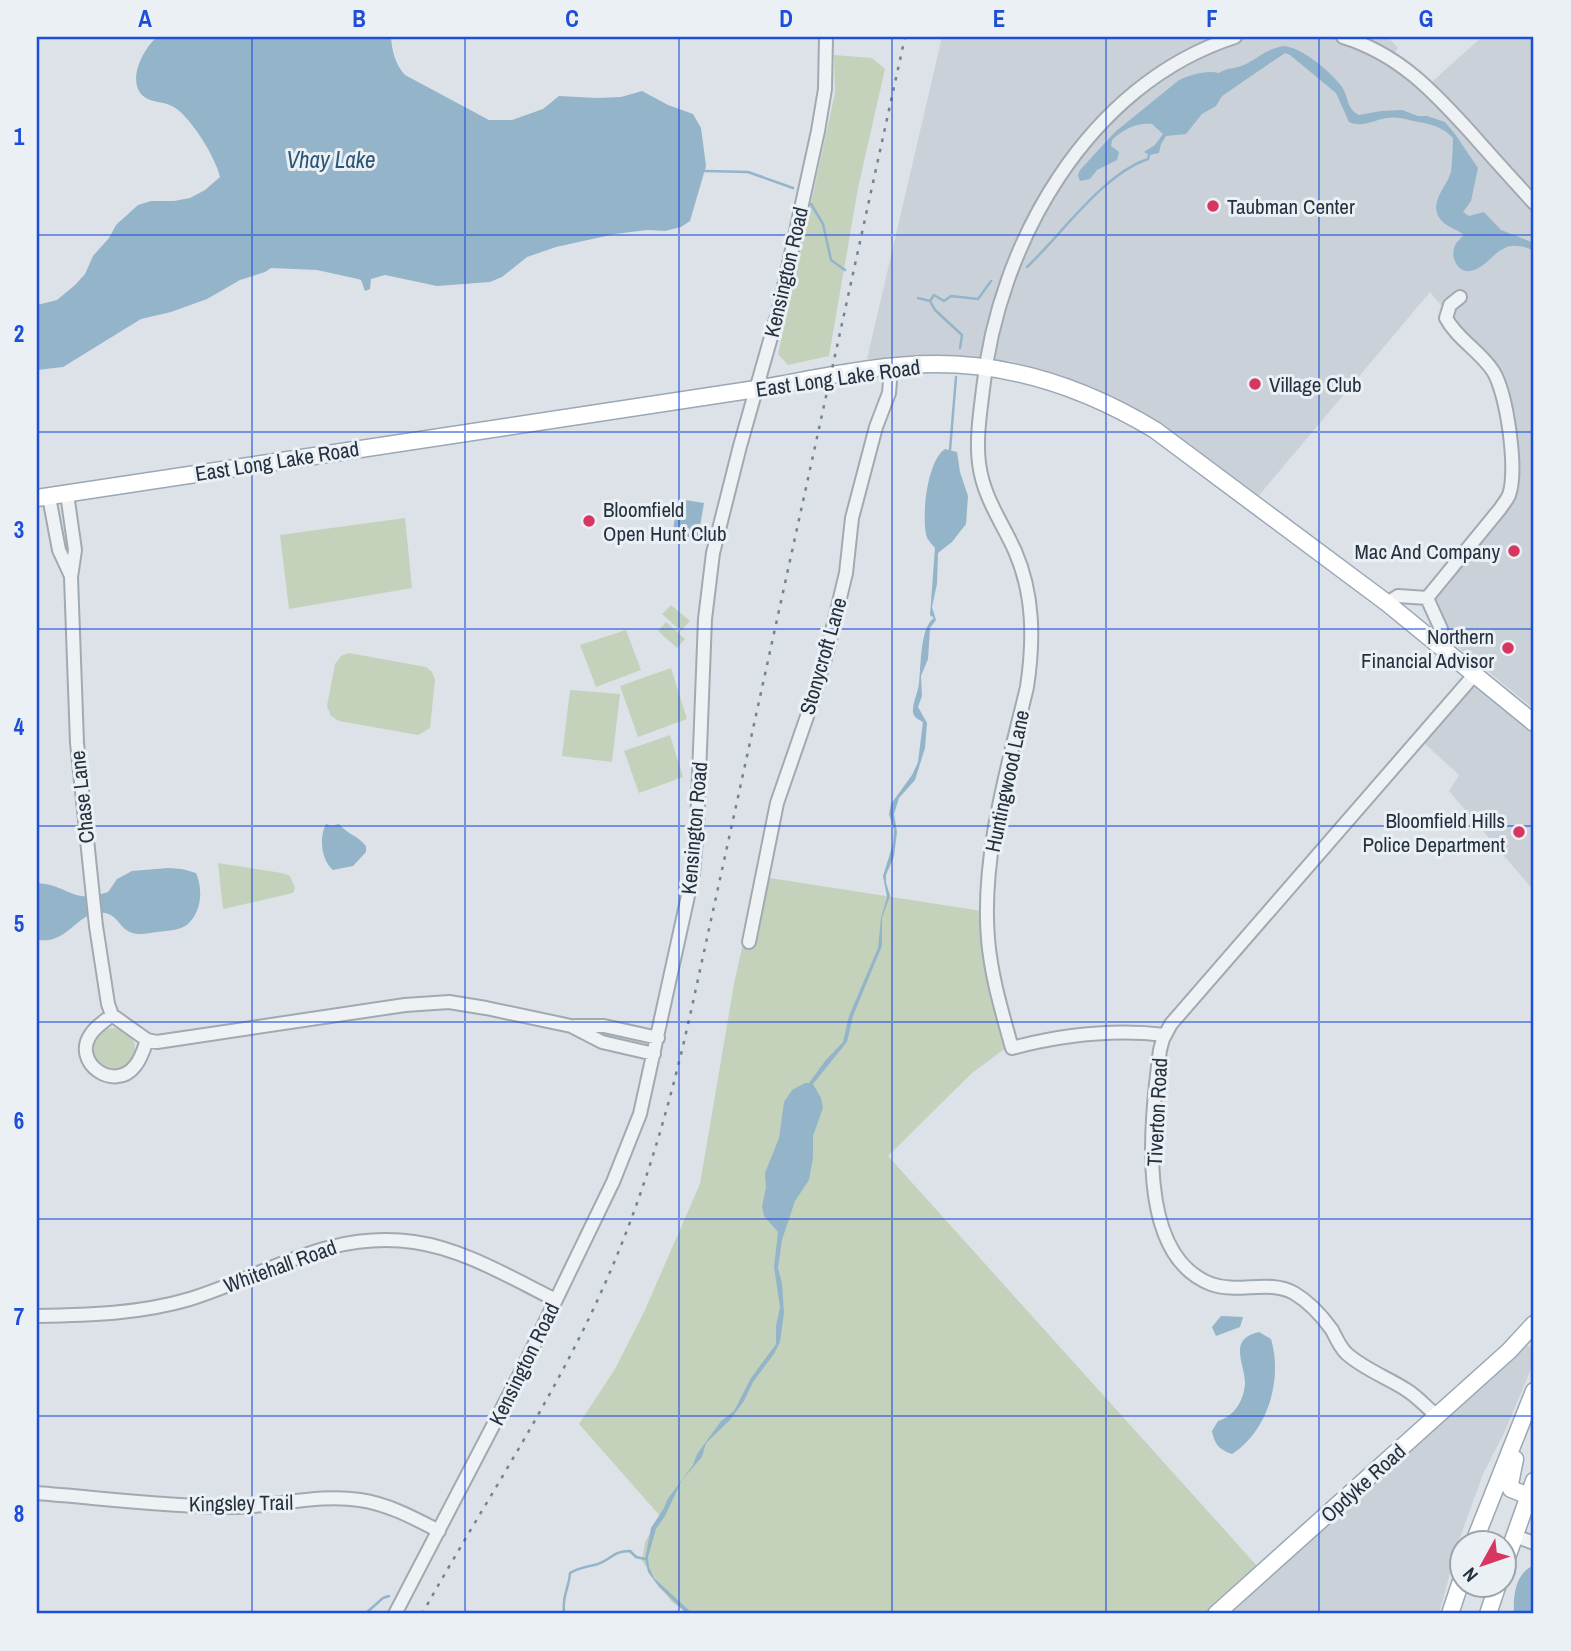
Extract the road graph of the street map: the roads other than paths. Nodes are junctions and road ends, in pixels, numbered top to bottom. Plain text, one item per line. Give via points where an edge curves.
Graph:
1 (826, 37) edge
2 (1235, 37) edge
3 (1343, 37) edge
4 (1534, 203) edge
5 (1460, 297) dead end
6 (891, 368) junction
7 (985, 368) junction
8 (756, 390) junction
9 (68, 494) junction
10 (43, 497) edge
11 (71, 577) junction
12 (1427, 598) junction
13 (1387, 603) junction
14 (1442, 647) junction
15 (1475, 674) junction
16 (1534, 723) edge
17 (749, 942) dead end
18 (112, 1015) junction
19 (571, 1027) junction
20 (1165, 1035) junction
21 (658, 1038) junction
22 (147, 1040) junction
23 (654, 1054) junction
24 (556, 1300) junction
25 (37, 1316) edge
26 (1534, 1324) edge
27 (1534, 1340) edge
28 (1509, 1351) junction
29 (1534, 1392) edge
30 (1437, 1416) junction
31 (1531, 1488) edge
32 (37, 1493) edge
33 (1480, 1528) edge
34 (1518, 1528) edge
35 (439, 1531) junction
36 (395, 1614) edge
37 (1216, 1614) edge

1 - 8 street, Kensington Road via 818,131 779,309
2 - 7 street via 1187,57 1140,90 1069,163 1034,219 1012,266
3 - 4 street via 1378,50 1415,75
5 - 12 street via 1447,310 1448,321 1488,364 1503,392 1511,453 1508,496
6 - 7 main road, East Long Lake Road via 934,364
6 - 8 main road, East Long Lake Road
6 - 17 street, Stonycroft Lane via 890,393 876,426 852,518 846,573 828,648 777,803
7 - 13 main road, East Long Lake Road via 1071,389 1140,421
7 - 20 street, Huntingwood Lane via 978,436 981,474 1023,572 1032,623 1027,687 987,890 991,962 1012,1048 1113,1033
8 - 9 main road, East Long Lake Road
8 - 21 street, Kensington Road via 713,553 705,620 693,873
9 - 10 main road, East Long Lake Road
9 - 11 street, Chase Lane via 75,550
10 - 11 street, Chase Lane
11 - 18 street, Chase Lane via 75,721 96,926
12 - 13 street via 1398,596
12 - 14 street via 1441,629
13 - 14 main road, East Long Lake Road
14 - 15 main road, East Long Lake Road
15 - 16 main road, East Long Lake Road
15 - 20 street, Tiverton Road
18 - 22 street
18 - 22 street via 97,1027 86,1047 88,1061 97,1072 110,1077 126,1074 139,1060
19 - 21 street via 604,1026
19 - 22 street via 477,1006 431,1002
19 - 23 street via 602,1042
20 - 30 street, Tiverton Road via 1152,1157 1159,1215 1174,1251 1192,1272 1213,1284 1279,1287 1298,1295 1318,1312 1348,1354 1413,1394
21 - 23 street, Kensington Road
23 - 24 street, Kensington Road via 631,1141
24 - 25 street, Whitehall Road via 450,1251 413,1242 369,1240 315,1250 212,1291 149,1309
24 - 35 street, Kensington Road
26 - 28 main road, Opdyke Road
27 - 28 main road, Opdyke Road
28 - 30 main road, Opdyke Road
29 - 31 main road via 1510,1484 1511,1489
29 - 33 main road
30 - 37 main road, Opdyke Road
31 - 34 main road
32 - 35 street, Kingsley Trail via 225,1507 347,1499 387,1507
35 - 36 street, Kensington Road

